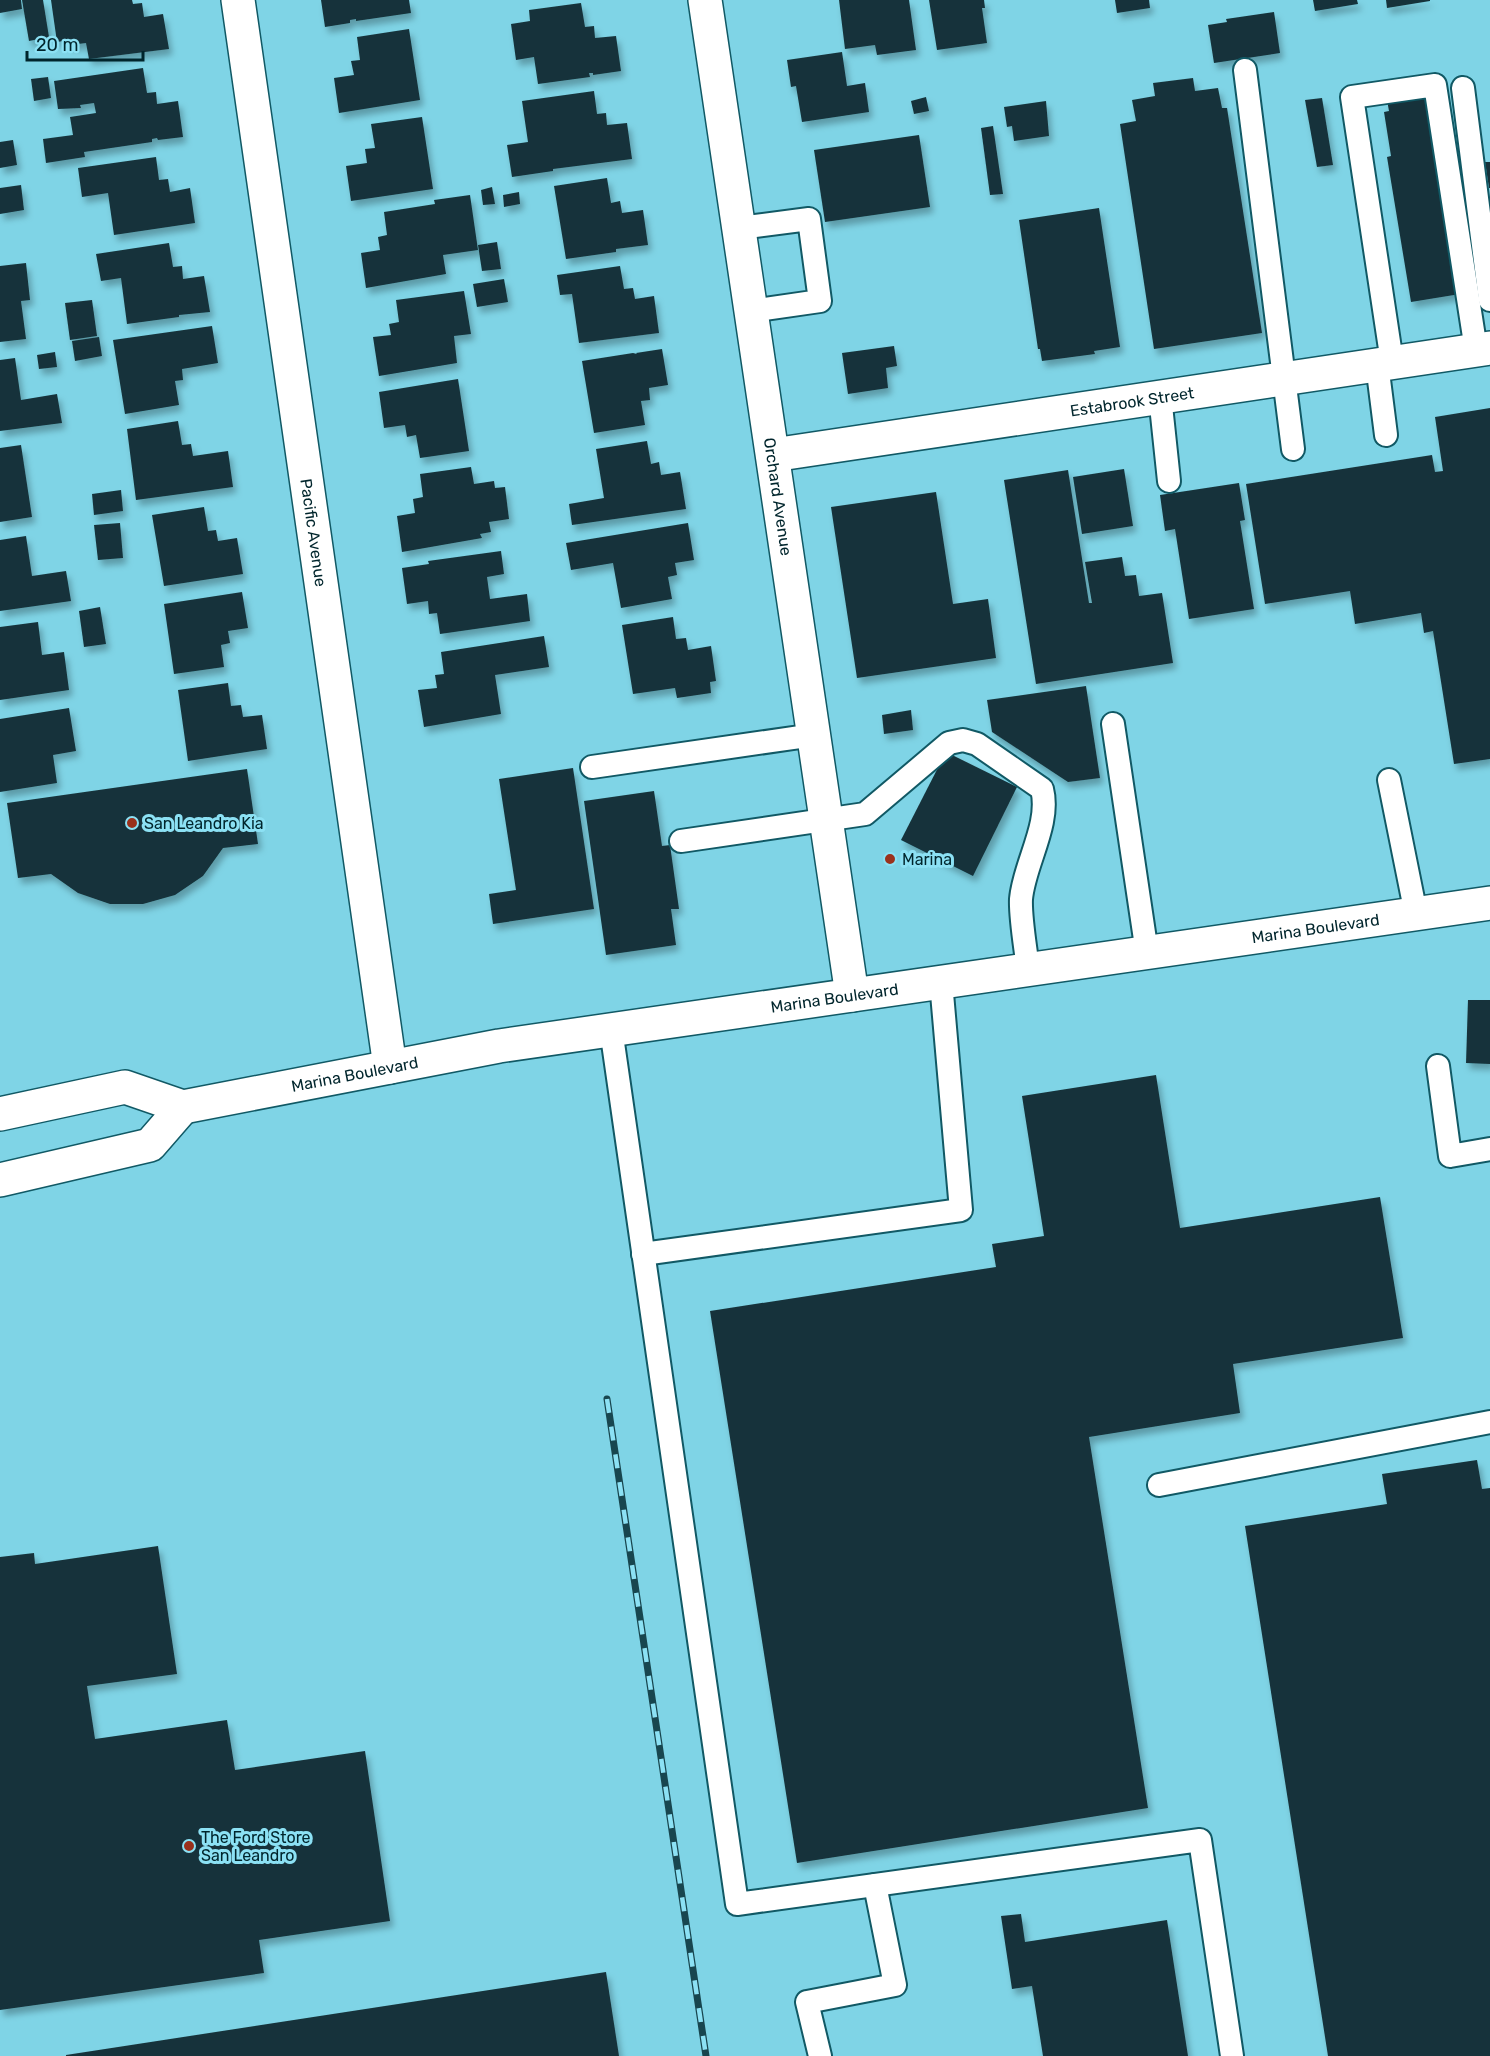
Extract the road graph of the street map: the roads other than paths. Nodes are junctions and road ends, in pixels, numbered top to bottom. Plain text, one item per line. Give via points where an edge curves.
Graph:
1 (238, 0) edge
2 (705, 0) edge
3 (1245, 70) dead end
4 (1463, 88) dead end
5 (739, 228) junction
6 (1490, 300) edge
7 (751, 311) junction
8 (1483, 349) edge
9 (1384, 363) junction
10 (1285, 377) junction
11 (1160, 396) junction
12 (1386, 435) dead end
13 (1293, 449) dead end
14 (773, 455) junction
15 (1169, 481) dead end
16 (1113, 724) dead end
17 (814, 735) junction
18 (592, 767) dead end
19 (1389, 780) dead end
20 (826, 819) junction
21 (681, 841) dead end
22 (1490, 903) edge
23 (1416, 914) junction
24 (1147, 952) junction
25 (1028, 970) junction
26 (941, 982) junction
27 (852, 995) junction
28 (611, 1029) junction
29 (1438, 1066) dead end
30 (390, 1067) junction
31 (183, 1107) junction
32 (0, 1114) edge
33 (1490, 1149) edge
34 (0, 1180) edge
35 (644, 1254) junction
36 (1490, 1422) edge
37 (1159, 1485) dead end
38 (874, 1884) junction
39 (820, 2056) edge
40 (1232, 2056) edge

1 - 30 street, Pacific Avenue
2 - 5 street, Orchard Avenue
3 - 10 lane
4 - 6 lane
5 - 7 street, Orchard Avenue
5 - 7 lane via 809,219 820,301
7 - 14 street, Orchard Avenue
8 - 9 street, Estabrook Street
8 - 9 lane via 1435,85 1353,97
9 - 10 street, Estabrook Street
9 - 12 lane
10 - 11 street, Estabrook Street
10 - 13 lane
11 - 14 street, Estabrook Street
11 - 15 lane
14 - 17 street, Orchard Avenue
16 - 24 lane
17 - 18 lane
17 - 20 street, Orchard Avenue
19 - 23 lane
20 - 21 lane
20 - 25 lane via 865,814 949,743 963,740 978,744 1042,789 1042,816 1021,899
20 - 27 street, Orchard Avenue
22 - 23 street, Marina Boulevard
23 - 24 street, Marina Boulevard
24 - 25 street, Marina Boulevard
25 - 26 street, Marina Boulevard
26 - 27 street, Marina Boulevard
26 - 35 lane via 961,1210
27 - 28 street, Marina Boulevard
28 - 30 street, Marina Boulevard
28 - 35 lane
29 - 33 lane via 1450,1156
30 - 31 street, Marina Boulevard
31 - 32 street, Marina Boulevard via 125,1087
31 - 34 street via 150,1145
35 - 38 lane via 737,1904
36 - 37 lane
38 - 39 lane via 895,1985 807,2002
38 - 40 lane via 1200,1840

